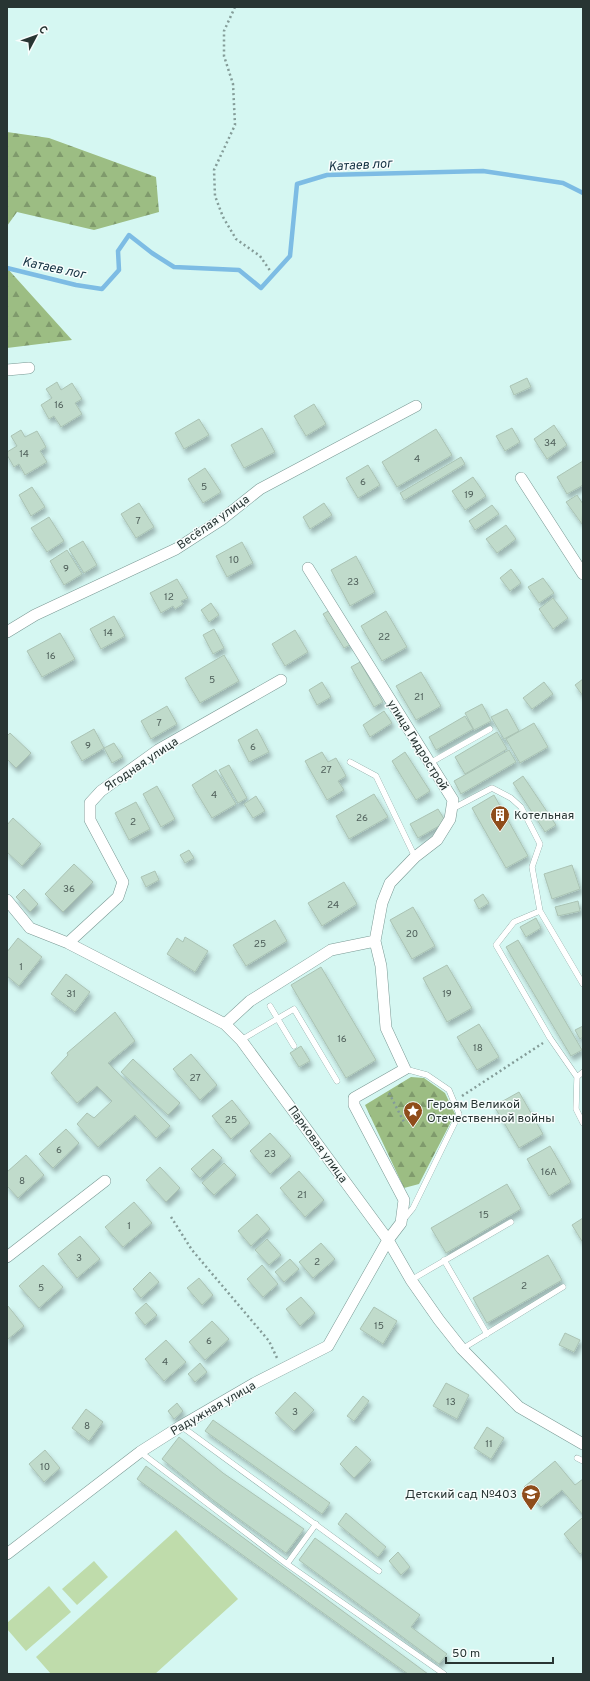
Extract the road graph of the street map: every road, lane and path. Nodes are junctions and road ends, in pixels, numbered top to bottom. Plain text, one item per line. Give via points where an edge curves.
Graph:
1 (235, 7) edge
2 (271, 272) dead end
3 (29, 368) dead end
4 (7, 370) edge
5 (416, 406) dead end
6 (521, 478) dead end
7 (308, 568) dead end
8 (583, 574) edge
9 (7, 632) edge
10 (281, 680) dead end
11 (490, 729) dead end
12 (350, 762) dead end
13 (430, 763) junction
14 (451, 809) junction
15 (415, 857) junction
16 (7, 900) edge
17 (540, 911) junction
18 (375, 941) junction
19 (68, 943) junction
20 (583, 984) edge
21 (270, 1006) dead end
22 (278, 1018) junction
23 (225, 1024) junction
24 (550, 1038) junction
25 (241, 1040) junction
26 (294, 1046) dead end
27 (405, 1069) junction
28 (583, 1072) edge
29 (577, 1077) junction
30 (337, 1081) dead end
31 (383, 1082) junction
32 (454, 1102) junction
33 (583, 1123) edge
34 (405, 1124) dead end
35 (105, 1181) dead end
36 (171, 1217) dead end
37 (511, 1222) dead end
38 (401, 1223) junction
39 (388, 1240) junction
40 (7, 1257) edge
41 (444, 1260) junction
42 (411, 1280) junction
43 (563, 1287) dead end
44 (487, 1334) junction
45 (462, 1349) junction
46 (282, 1369) junction
47 (180, 1426) junction
48 (582, 1440) edge
49 (140, 1452) junction
50 (576, 1458) dead end
51 (583, 1461) edge
52 (316, 1524) junction
53 (7, 1554) edge
54 (288, 1564) junction
55 (379, 1571) dead end
56 (444, 1674) edge

1 - 2 path via 224,31 224,56 233,84 236,125 214,170 215,196 223,217 236,239 260,256
3 - 4 street
5 - 9 street, Весёлая улица via 260,489 221,520 176,549 34,616
6 - 8 street
7 - 13 street, улица Гидрострой
10 - 19 street, Ягодная улица via 158,750 101,790 90,803 90,820 123,882 118,897
11 - 13 lane
12 - 15 lane via 376,776
13 - 14 street, улица Гидрострой via 453,800
14 - 15 street via 450,819 437,840
14 - 17 lane via 492,788 511,798 521,807 540,844 532,867
15 - 18 street via 390,883 382,903
16 - 19 street, Парковая улица via 30,928
17 - 20 lane
17 - 24 lane via 514,922 496,945
18 - 23 street via 332,950 250,1001
18 - 27 street via 381,966 386,1028
19 - 23 street, Парковая улица
21 - 22 lane
22 - 25 lane
22 - 26 lane
22 - 30 lane via 294,1009
23 - 25 street, Парковая улица
24 - 29 lane
24 - 32 path
25 - 39 street, Парковая улица
27 - 31 street
27 - 32 lane via 427,1074 449,1090
28 - 29 lane
29 - 33 lane via 576,1109
31 - 34 path
31 - 38 street via 354,1098 354,1105 404,1200
32 - 38 lane via 460,1114 413,1208
35 - 40 street
36 - 46 path via 192,1250 269,1341
37 - 41 lane
38 - 39 street
39 - 42 street, Парковая улица
39 - 46 street, Радужная улица via 328,1346
41 - 42 lane
41 - 44 lane
42 - 45 street, Парковая улица
43 - 44 lane
44 - 45 lane
45 - 48 street, Парковая улица via 519,1407
46 - 47 street, Радужная улица
47 - 49 street, Радужная улица
47 - 52 lane
49 - 53 street, Радужная улица
49 - 54 lane
50 - 51 lane
52 - 54 lane
52 - 55 lane
54 - 56 lane

